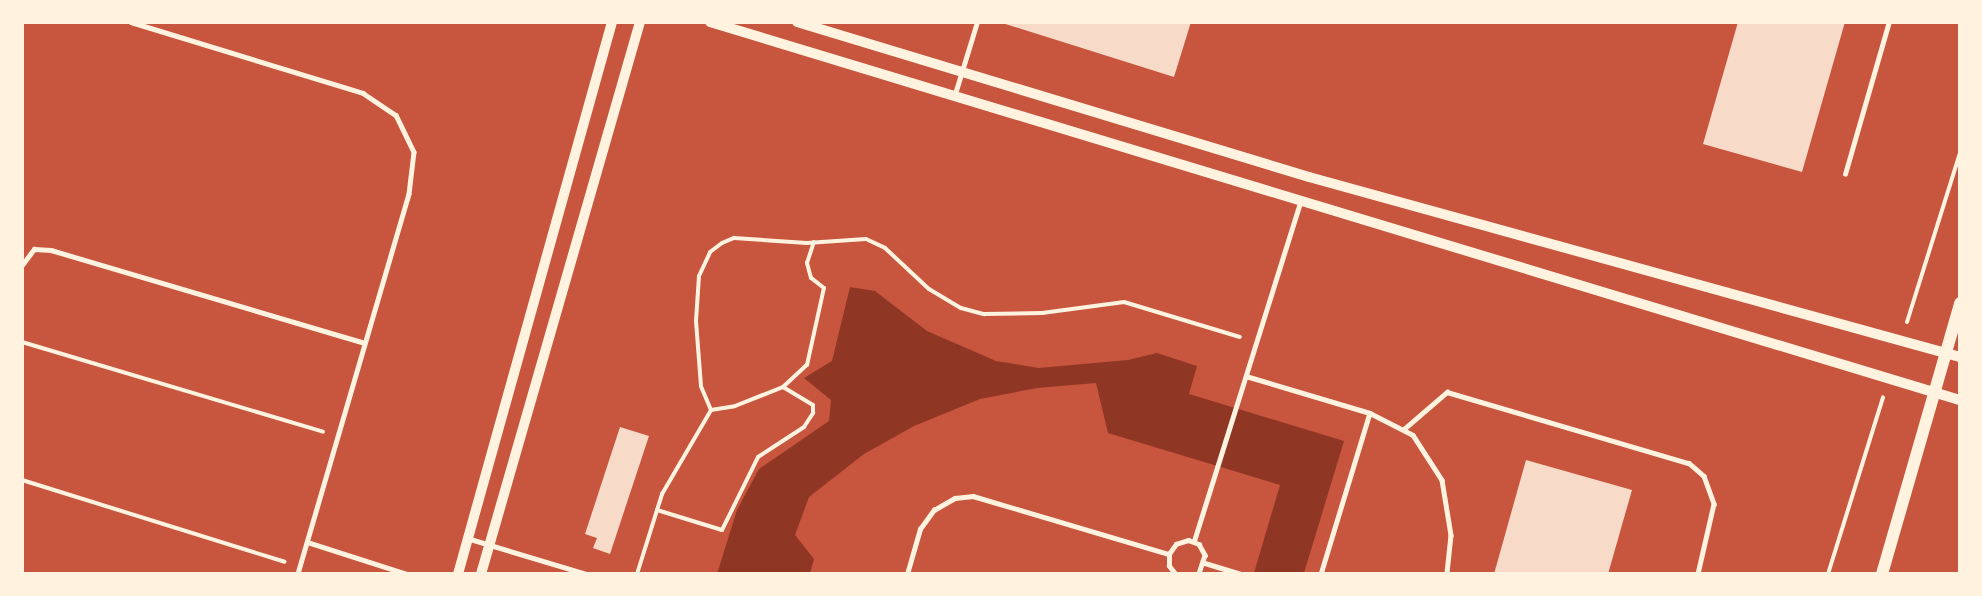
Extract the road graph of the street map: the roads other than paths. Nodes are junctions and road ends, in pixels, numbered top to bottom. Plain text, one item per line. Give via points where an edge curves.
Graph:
1 (131, 22) edge
2 (612, 22) edge
3 (640, 22) edge
4 (710, 22) edge
5 (797, 22) edge
6 (977, 22) edge
7 (1889, 22) edge
8 (962, 72) junction
9 (954, 96) junction
10 (1845, 174) dead end
11 (1301, 200) junction
12 (22, 265) edge
13 (1959, 303) edge
14 (366, 344) junction
15 (1945, 353) junction
16 (1959, 357) edge
17 (1246, 376) junction
18 (1933, 393) junction
19 (1959, 400) edge
20 (1370, 412) junction
21 (1404, 429) junction
22 (468, 538) junction
23 (1194, 541) junction
24 (307, 542) junction
25 (489, 545) junction
26 (1169, 554) junction
27 (1205, 563) junction
28 (298, 573) edge
29 (407, 573) edge
30 (458, 573) edge
31 (481, 573) edge
32 (586, 573) edge
33 (907, 573) edge
34 (1175, 573) edge
35 (1199, 573) edge
36 (1241, 573) edge
37 (1321, 573) edge
38 (1447, 573) edge
39 (1698, 573) edge
40 (1882, 573) edge

1 - 14 lane via 363,93 396,115 414,152 409,194
2 - 22 street
3 - 25 street
4 - 9 street
5 - 8 street
6 - 8 lane
7 - 10 lane
8 - 9 lane
8 - 15 street via 1309,177
9 - 11 street
11 - 17 lane
11 - 18 street
12 - 14 lane via 34,249 51,250
13 - 15 main road
14 - 24 lane
15 - 16 street
15 - 18 main road
17 - 20 lane
17 - 23 lane
18 - 19 street
18 - 40 main road
20 - 21 lane
20 - 37 lane
21 - 38 lane via 1413,435 1442,480 1451,535
21 - 39 lane via 1447,392 1689,463 1704,476 1714,504
22 - 25 lane
22 - 30 street
23 - 26 lane via 1176,544
23 - 27 lane via 1203,549
24 - 28 lane
24 - 29 lane
25 - 31 street
25 - 32 lane
26 - 33 lane via 973,496 955,498 934,510 920,529
26 - 34 lane via 1169,566
27 - 35 lane
27 - 36 lane

